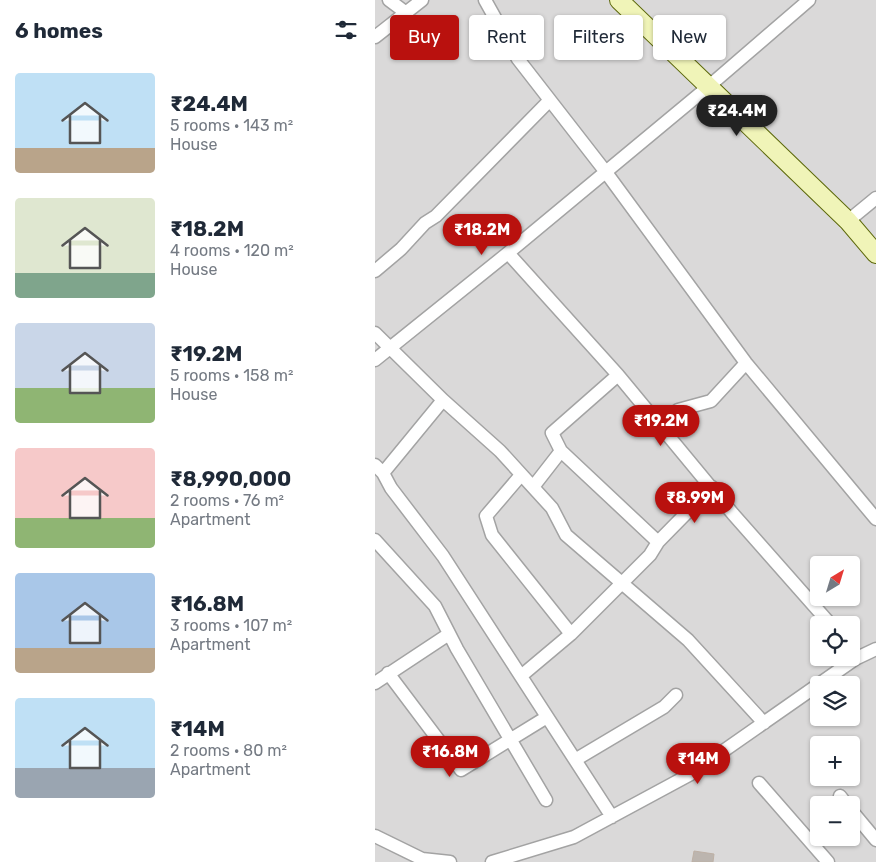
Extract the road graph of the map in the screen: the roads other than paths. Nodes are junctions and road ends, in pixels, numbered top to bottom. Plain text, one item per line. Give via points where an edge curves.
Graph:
1 (389, 0) edge
2 (422, 0) edge
3 (485, 0) edge
4 (619, 0) edge
5 (809, 0) edge
6 (405, 12) junction
7 (375, 37) edge
8 (708, 88) junction
9 (549, 100) junction
10 (605, 172) junction
11 (876, 198) edge
12 (848, 221) junction
13 (508, 253) junction
14 (876, 254) edge
15 (375, 271) edge
16 (375, 333) edge
17 (390, 347) junction
18 (375, 360) edge
19 (747, 363) junction
20 (618, 375) junction
21 (443, 400) junction
22 (661, 426) junction
23 (561, 451) junction
24 (379, 469) edge
25 (521, 475) junction
26 (711, 486) junction
27 (533, 488) junction
28 (876, 519) edge
29 (375, 540) edge
30 (658, 542) junction
31 (622, 583) junction
32 (823, 616) edge
33 (449, 634) junction
34 (571, 634) junction
35 (876, 649) edge
36 (388, 673) junction
37 (521, 676) junction
38 (375, 682) edge
39 (676, 695) dead end
40 (547, 717) junction
41 (764, 723) junction
42 (510, 739) junction
43 (575, 760) junction
44 (759, 783) dead end
45 (546, 800) dead end
46 (612, 817) junction
47 (860, 821) edge
48 (375, 836) edge
49 (876, 840) edge
50 (505, 860) edge
51 (450, 862) edge
52 (491, 862) edge
53 (827, 862) edge

1 - 6 street
2 - 6 street
3 - 9 street via 518,59
4 - 8 main road
5 - 8 street
6 - 7 street
8 - 10 street
8 - 12 main road
9 - 10 street
9 - 15 street via 436,216
10 - 13 street
10 - 19 street
11 - 12 street
12 - 14 main road
13 - 17 street
13 - 20 street
16 - 17 street
17 - 18 street
17 - 21 street
19 - 22 street via 711,401 678,410
19 - 28 street
20 - 22 street
20 - 23 street via 552,434
21 - 24 street
21 - 25 street via 500,451
22 - 26 street
23 - 27 street
23 - 30 street
24 - 37 street via 443,556
25 - 27 street
25 - 34 street via 486,516 492,535
26 - 30 street
26 - 32 street
27 - 31 street via 552,508 566,535
29 - 33 street via 435,606
30 - 31 street via 650,555
31 - 34 street
31 - 41 street via 688,640
33 - 36 street
33 - 42 street
34 - 37 street
35 - 41 street via 855,659
36 - 38 street
36 - 42 street via 461,770
37 - 40 street
39 - 43 street via 663,708
40 - 42 street
40 - 43 street
41 - 46 street via 689,775
42 - 45 street
43 - 46 street
44 - 53 street
46 - 50 street via 574,837
47 - 49 street
48 - 51 street via 422,859
50 - 52 street

